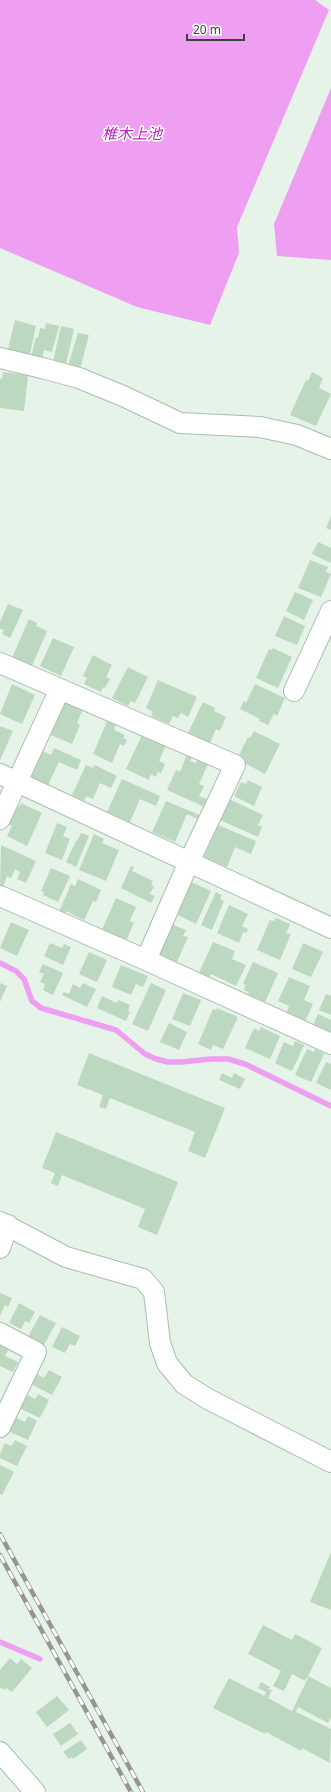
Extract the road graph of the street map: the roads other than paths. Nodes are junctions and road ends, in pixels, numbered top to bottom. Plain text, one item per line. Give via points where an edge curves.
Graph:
1 (0, 358) edge
2 (331, 448) edge
3 (331, 611) edge
4 (0, 663) edge
5 (60, 689) junction
6 (294, 691) dead end
7 (8, 778) edge
8 (0, 819) edge
9 (189, 862) junction
10 (0, 896) edge
11 (331, 928) edge
12 (146, 960) junction
13 (331, 1044) edge
14 (4, 1224) edge
15 (0, 1248) edge
16 (0, 1333) edge
17 (0, 1427) edge
18 (331, 1462) edge
19 (0, 1752) edge
20 (35, 1792) edge

1 - 2 street via 78,378 180,423 260,428 297,435
3 - 6 street
4 - 5 street
5 - 7 street
5 - 9 street via 235,765
7 - 8 street
7 - 9 street
9 - 11 street
9 - 12 street
10 - 12 street
12 - 13 street
14 - 15 street
14 - 18 street via 66,1257 143,1279 154,1292 160,1343 167,1363 184,1384 208,1399
16 - 17 street via 36,1352
19 - 20 street

